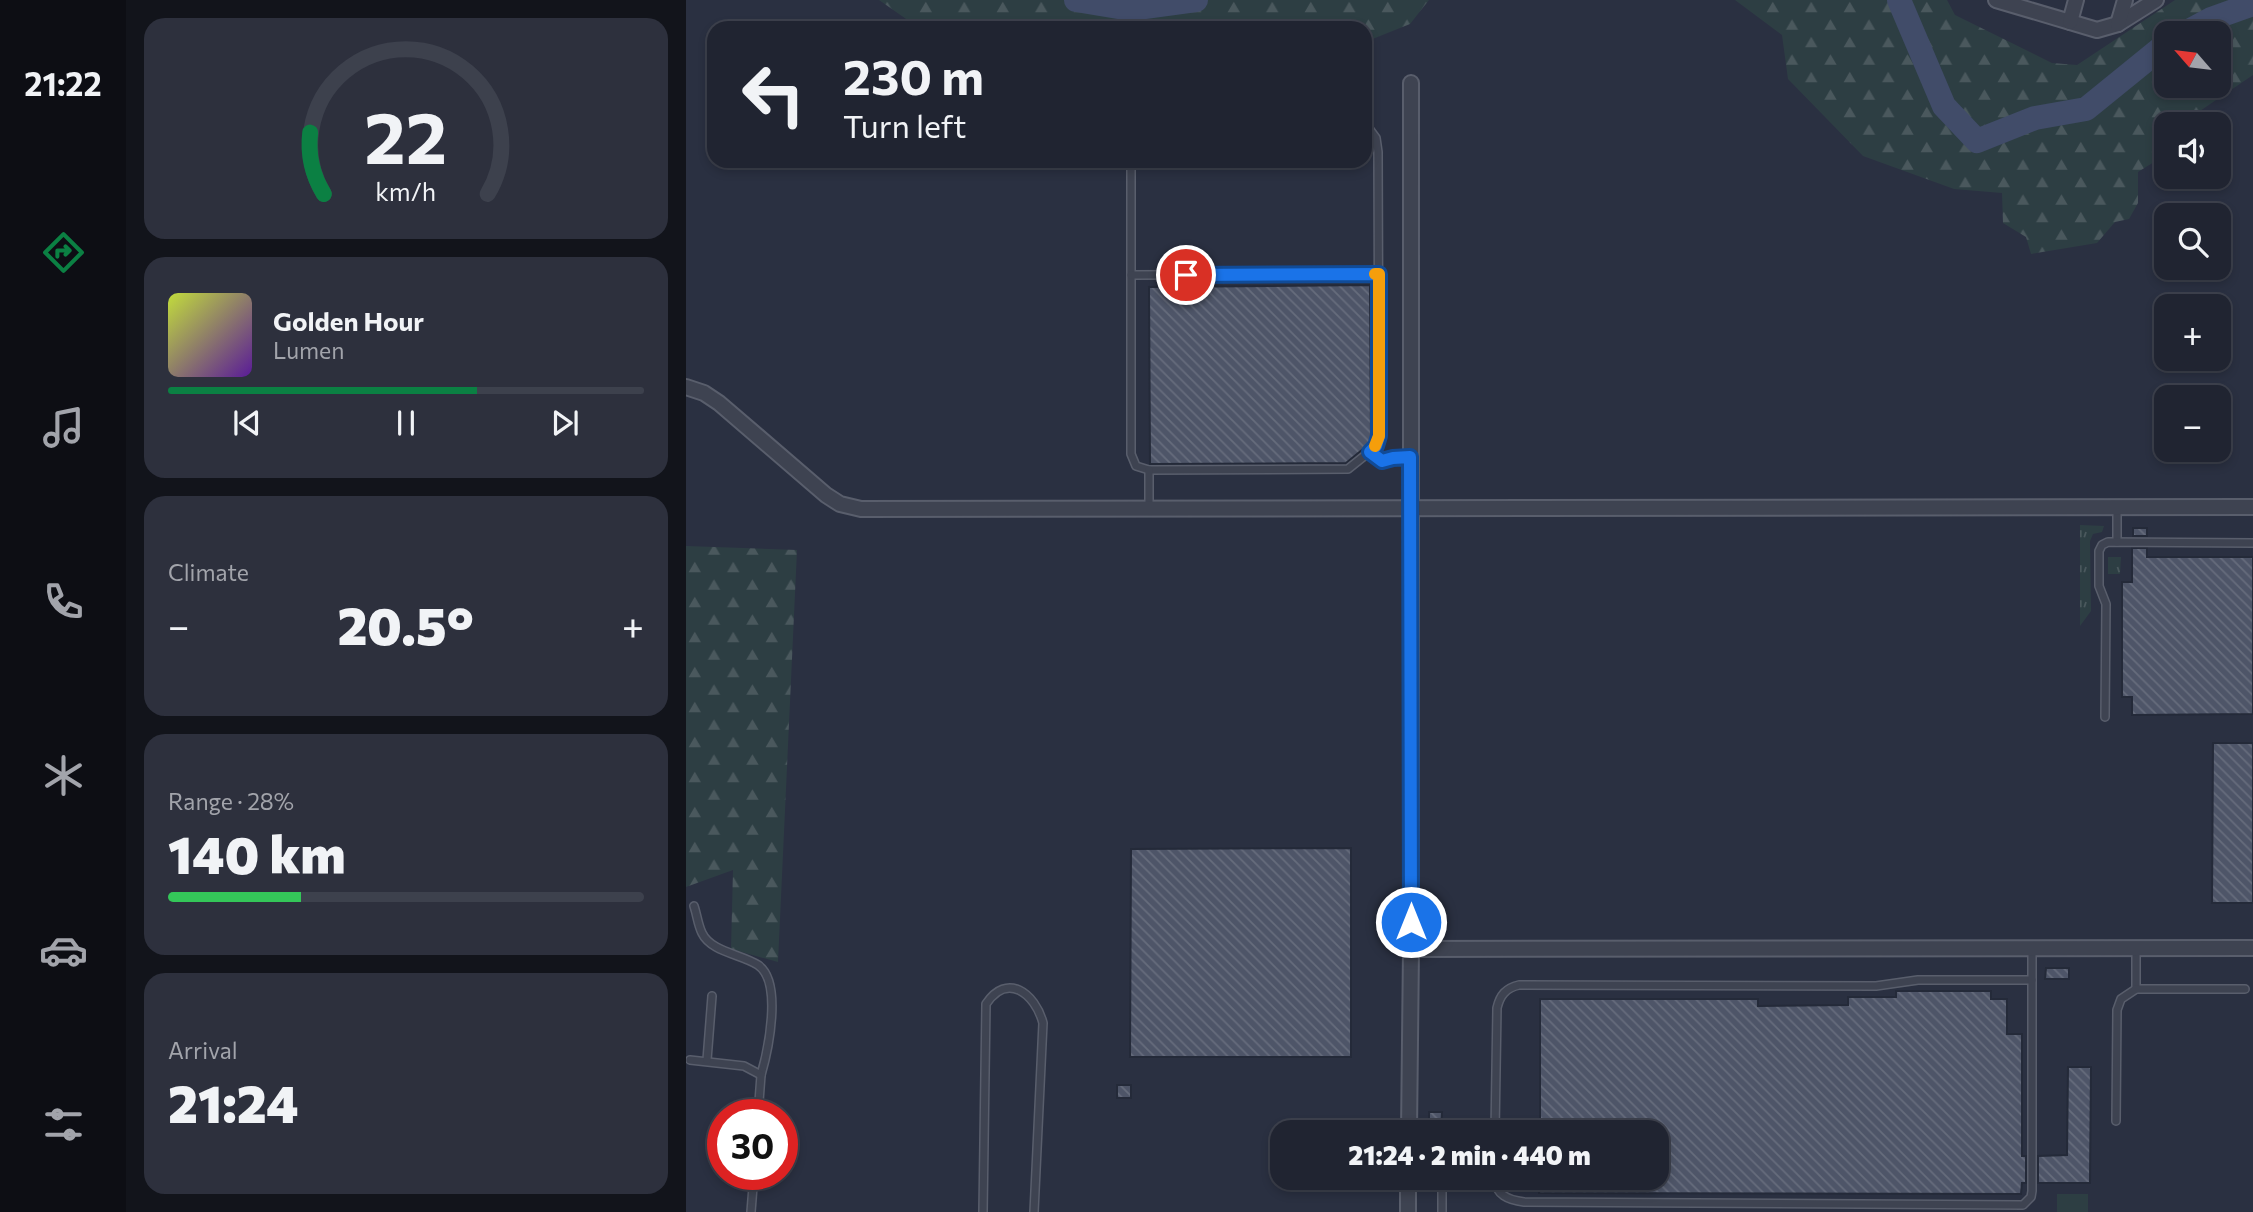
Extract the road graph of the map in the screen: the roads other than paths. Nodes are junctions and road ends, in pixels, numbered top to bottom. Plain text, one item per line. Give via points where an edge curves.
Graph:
1 (1996, 0) edge
2 (2076, 0) edge
3 (2125, 0) edge
4 (2157, 0) edge
5 (2029, 5) edge
6 (2070, 22) junction
7 (2118, 24) junction
8 (1411, 83) dead end
9 (1372, 133) edge
10 (1131, 168) edge
11 (1379, 274) junction
12 (1131, 275) junction
13 (686, 387) edge
14 (1370, 452) junction
15 (1410, 457) junction
16 (1149, 470) junction
17 (2253, 507) edge
18 (2117, 508) junction
19 (1149, 509) junction
20 (1410, 509) junction
21 (2117, 542) junction
22 (2253, 542) edge
23 (2105, 717) dead end
24 (694, 906) dead end
25 (2032, 948) junction
26 (2253, 948) edge
27 (2136, 949) junction
28 (1411, 950) junction
29 (2032, 981) junction
30 (2136, 989) junction
31 (2245, 989) dead end
32 (712, 996) dead end
33 (690, 1060) dead end
34 (707, 1060) junction
35 (761, 1075) junction
36 (759, 1099) edge
37 (1409, 1120) edge
38 (1495, 1120) edge
39 (2116, 1121) dead end
40 (753, 1190) edge
41 (1408, 1190) edge
42 (1443, 1190) edge
43 (1498, 1190) edge
44 (1581, 1203) junction
45 (1664, 1203) junction
46 (1794, 1208) edge
47 (751, 1212) edge
48 (983, 1212) edge
49 (1034, 1212) edge
50 (1408, 1212) edge
51 (1442, 1212) edge
52 (1581, 1212) edge
53 (1664, 1212) edge

1 - 5 street
2 - 6 street
3 - 7 street
4 - 7 street
5 - 6 street
6 - 7 street via 2097,30
8 - 15 street
9 - 11 lane via 1378,152
10 - 12 lane
11 - 12 lane
11 - 14 lane via 1379,436
12 - 16 lane via 1131,454 1136,466
13 - 19 street via 719,403 826,495 854,508
14 - 15 lane via 1382,461
14 - 16 lane via 1353,467 1342,469
15 - 20 street
16 - 19 lane
17 - 18 street
18 - 20 street
18 - 21 lane
19 - 20 street
20 - 28 street
21 - 22 lane
21 - 23 lane via 2104,543 2099,551 2099,586 2106,604
24 - 35 lane via 709,942 760,966 768,978 771,1028
25 - 27 street
25 - 28 street
25 - 29 lane
26 - 27 street
27 - 30 lane
28 - 37 street
29 - 38 lane via 1918,980 1876,986 1518,985 1504,993 1497,1008
29 - 46 lane via 2032,1191 2027,1202 2017,1206
30 - 31 lane
30 - 39 lane via 2121,999 2117,1010
32 - 34 lane
33 - 34 lane
34 - 35 lane via 744,1066
35 - 36 lane
40 - 47 lane
41 - 50 street
42 - 51 lane
43 - 44 lane via 1514,1201
44 - 45 lane
44 - 52 lane
45 - 46 lane
45 - 53 lane
48 - 49 lane via 986,1004 1003,988 1026,995 1039,1008 1043,1023

